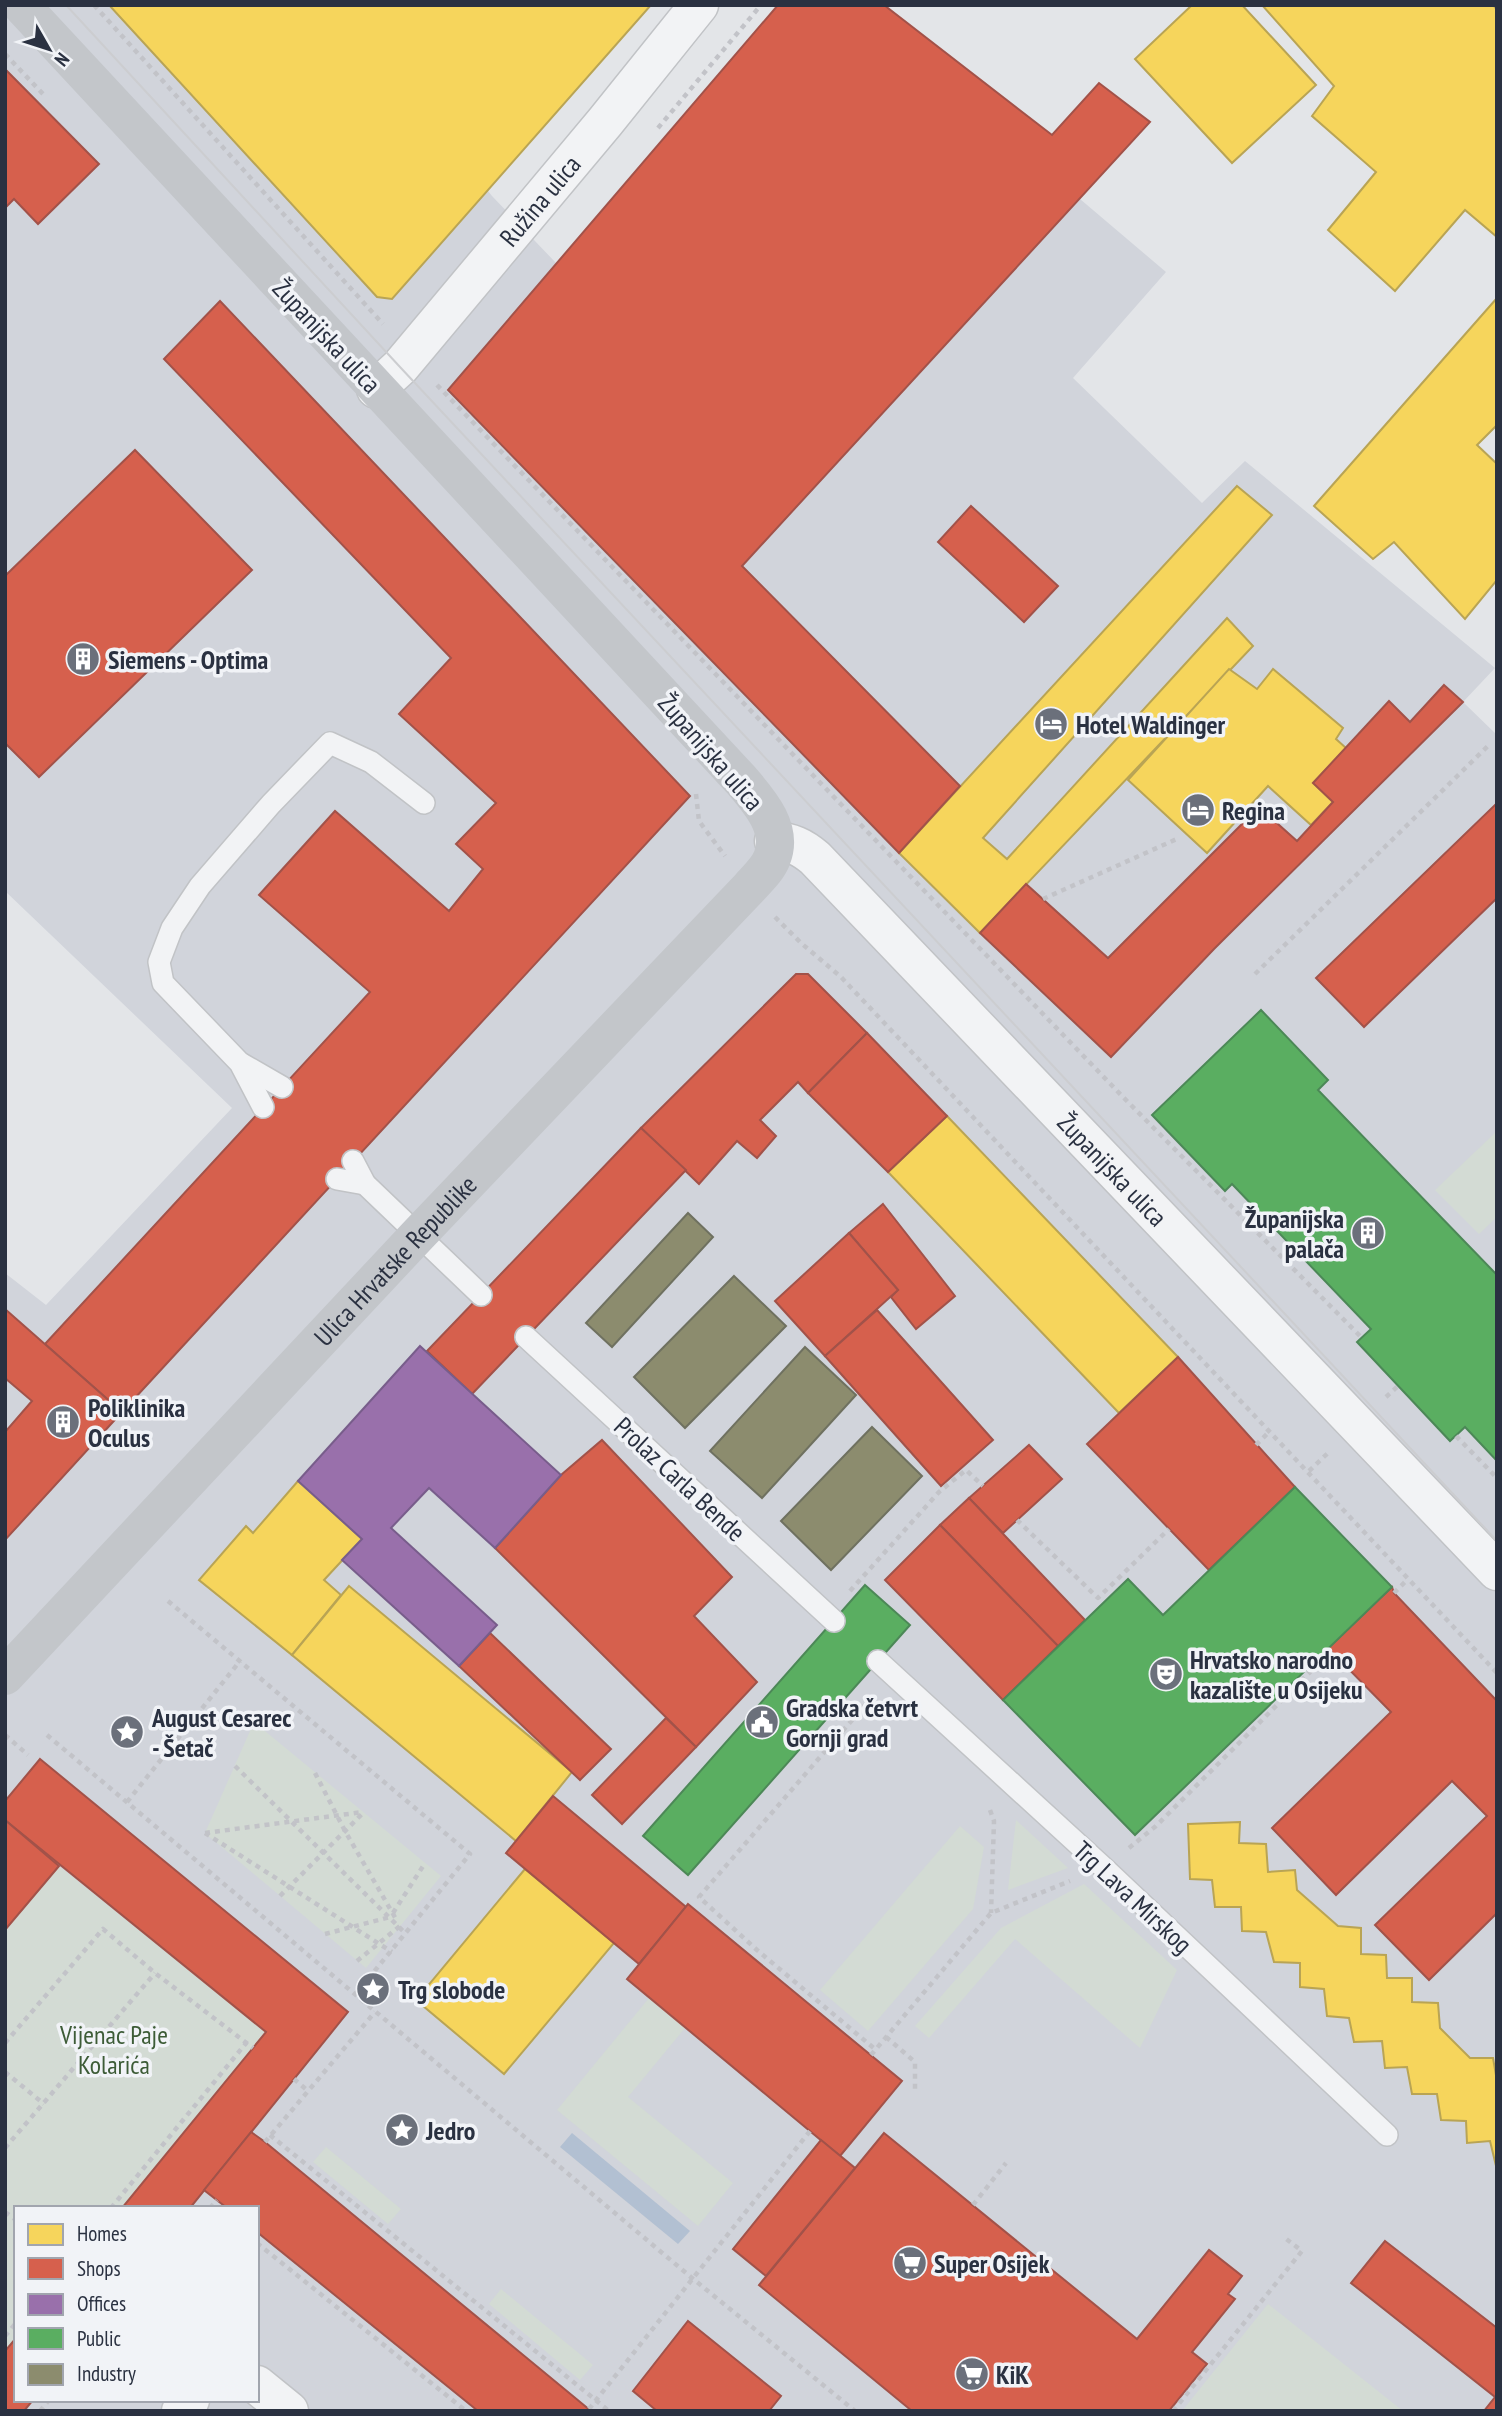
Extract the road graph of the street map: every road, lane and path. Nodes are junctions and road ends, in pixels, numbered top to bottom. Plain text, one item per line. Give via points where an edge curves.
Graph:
1 (22, 5) edge
2 (94, 5) edge
3 (699, 5) edge
4 (5, 54) edge
5 (51, 103) dead end
6 (409, 355) junction
7 (376, 389) junction
8 (1490, 744) dead end
9 (688, 785) dead end
10 (424, 803) dead end
11 (1179, 838) dead end
12 (774, 841) junction
13 (749, 888) junction
14 (1043, 899) dead end
15 (992, 945) dead end
16 (985, 951) junction
17 (1255, 975) dead end
18 (240, 1063) junction
19 (282, 1087) dead end
20 (263, 1107) dead end
21 (354, 1161) dead end
22 (337, 1179) dead end
23 (365, 1184) junction
24 (417, 1236) junction
25 (481, 1295) dead end
26 (526, 1337) dead end
27 (1362, 1338) dead end
28 (1270, 1431) junction
29 (1456, 1436) dead end
30 (1256, 1445) dead end
31 (1497, 1478) edge
32 (982, 1486) dead end
33 (1017, 1520) dead end
34 (1169, 1529) dead end
35 (1497, 1571) edge
36 (1407, 1580) junction
37 (1394, 1593) dead end
38 (842, 1599) dead end
39 (168, 1601) dead end
40 (834, 1621) dead end
41 (1331, 1651) dead end
42 (240, 1661) junction
43 (878, 1661) dead end
44 (1497, 1673) edge
45 (5, 1676) edge
46 (878, 1690) dead end
47 (5, 1735) edge
48 (47, 1735) dead end
49 (28, 1755) dead end
50 (235, 1766) dead end
51 (315, 1773) dead end
52 (127, 1802) junction
53 (986, 1802) dead end
54 (337, 1815) junction
55 (290, 1821) junction
56 (345, 1831) junction
57 (324, 1853) junction
58 (425, 1863) dead end
59 (1103, 1867) junction
60 (290, 1886) junction
61 (280, 1896) dead end
62 (991, 1913) junction
63 (392, 1915) junction
64 (352, 1926) junction
65 (400, 1926) junction
66 (325, 1934) dead end
67 (406, 1934) junction
68 (379, 1943) junction
69 (392, 1952) junction
70 (357, 1961) dead end
71 (155, 1973) junction
72 (355, 1996) junction
73 (375, 2012) junction
74 (886, 2037) junction
75 (247, 2042) junction
76 (5, 2043) edge
77 (253, 2048) dead end
78 (876, 2050) junction
79 (871, 2055) dead end
80 (5, 2072) edge
81 (294, 2079) dead end
82 (915, 2089) dead end
83 (308, 2091) junction
84 (44, 2104) junction
85 (810, 2131) dead end
86 (271, 2135) junction
87 (1387, 2135) dead end
88 (265, 2142) dead end
89 (5, 2148) edge
90 (1006, 2163) dead end
91 (217, 2200) dead end
92 (973, 2205) dead end
93 (113, 2206) edge
94 (212, 2206) edge
95 (1285, 2238) dead end
96 (259, 2246) edge
97 (692, 2278) junction
98 (259, 2387) edge
99 (596, 2400) junction
100 (589, 2409) dead end
101 (289, 2411) edge
102 (466, 2411) edge
103 (609, 2411) edge
104 (855, 2411) edge
105 (1173, 2411) edge

1 - 7 street, Županijska ulica
2 - 6 path
3 - 6 street, Ružina ulica
4 - 5 path
6 - 7 street, Ružina ulica
6 - 16 path
7 - 12 street, Županijska ulica via 741,780 763,806
8 - 17 path
9 - 13 path via 697,796 699,821
10 - 18 lane via 371,762 330,743 200,886 172,928 159,962 163,983
11 - 14 path
12 - 13 street, Ulica Hrvatske Republike via 773,857
12 - 35 street, Županijska ulica via 803,848 815,858
13 - 24 street, Ulica Hrvatske Republike
13 - 28 path via 800,943 841,977
15 - 16 path
16 - 27 path
18 - 19 lane
18 - 20 lane
21 - 23 lane
22 - 23 lane
23 - 24 lane
24 - 25 lane
24 - 45 street, Ulica Hrvatske Republike
26 - 40 lane, Prolaz Carla Bende
28 - 30 path
28 - 36 path
29 - 31 path
32 - 38 path via 966,1470 939,1492
33 - 34 path via 1098,1598
36 - 37 path
36 - 44 path
39 - 42 path
41 - 59 path via 1156,1826
42 - 52 path
42 - 67 path via 470,1854
43 - 59 lane, Trg Lava Mirskog
46 - 78 path via 699,1897
47 - 49 path
48 - 52 path
50 - 55 path
51 - 54 path
52 - 72 path
53 - 62 path via 994,1821
54 - 55 path
54 - 56 path
54 - 56 path via 363,1812
55 - 57 path
55 - 60 path via 205,1833
56 - 57 path
56 - 63 path
57 - 60 path
57 - 63 path
58 - 63 path
59 - 62 path
59 - 87 lane, Trg Lava Mirskog
60 - 61 path
60 - 64 path
62 - 74 path
63 - 64 path
63 - 65 path
64 - 66 path
64 - 68 path
65 - 67 path
65 - 68 path
67 - 69 path
68 - 69 path
68 - 70 path
69 - 72 path
71 - 75 path
71 - 76 path via 103,1929
71 - 84 path
72 - 73 path
73 - 83 path
73 - 97 path
74 - 78 path
74 - 82 path via 915,2062
75 - 77 path
75 - 93 path
78 - 79 path
80 - 84 path
81 - 83 path
83 - 86 path
84 - 89 path
85 - 97 path
86 - 88 path
86 - 99 path
90 - 92 path
91 - 94 path
95 - 105 path via 1301,2251
96 - 102 path
97 - 99 path
97 - 104 path
98 - 101 street
99 - 100 path
99 - 103 path

